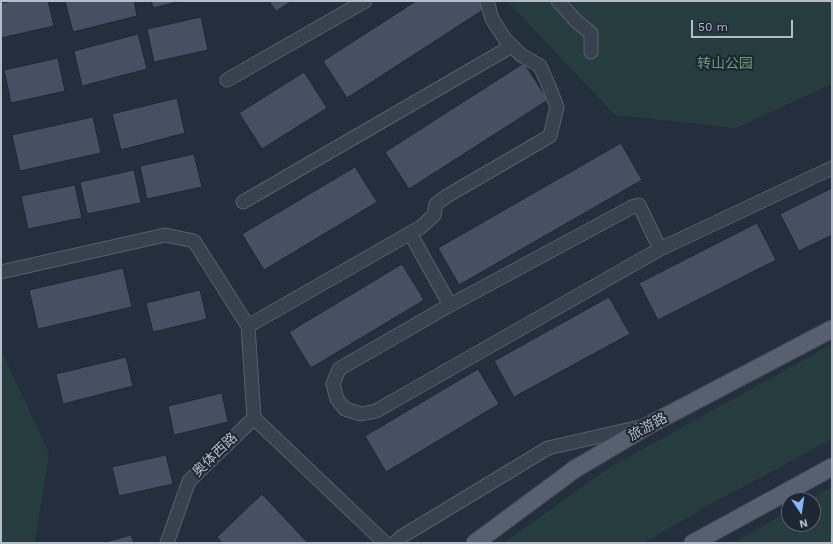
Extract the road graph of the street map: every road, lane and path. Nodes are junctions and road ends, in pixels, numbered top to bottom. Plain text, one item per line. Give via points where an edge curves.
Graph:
1 (365, 1) edge
2 (486, 1) edge
3 (558, 1) edge
4 (512, 46) junction
5 (591, 52) dead end
6 (227, 80) dead end
7 (832, 168) edge
8 (243, 202) dead end
9 (410, 233) junction
10 (660, 249) junction
11 (1, 272) edge
12 (450, 305) junction
13 (248, 326) junction
14 (832, 329) edge
15 (254, 418) junction
16 (651, 424) junction
17 (832, 467) edge
18 (167, 543) edge
19 (385, 543) edge
20 (395, 543) edge
21 (475, 543) edge
22 (693, 543) edge

1 - 6 street
2 - 4 street via 492,19
3 - 5 street via 591,33
4 - 8 street
4 - 9 street via 520,55 540,66 548,84 557,107 550,136 447,196 436,204 434,215
7 - 10 street
9 - 12 street
9 - 13 street
10 - 12 street via 639,204
10 - 12 street via 376,411 361,414 345,409 336,399 333,384 339,369
11 - 13 street via 165,235 194,241
13 - 15 street
14 - 16 main road, 旅游路
15 - 18 street, 奥体西路 via 189,481
15 - 19 street
16 - 20 street via 548,448
16 - 21 main road, 旅游路 via 575,469
17 - 22 main road

